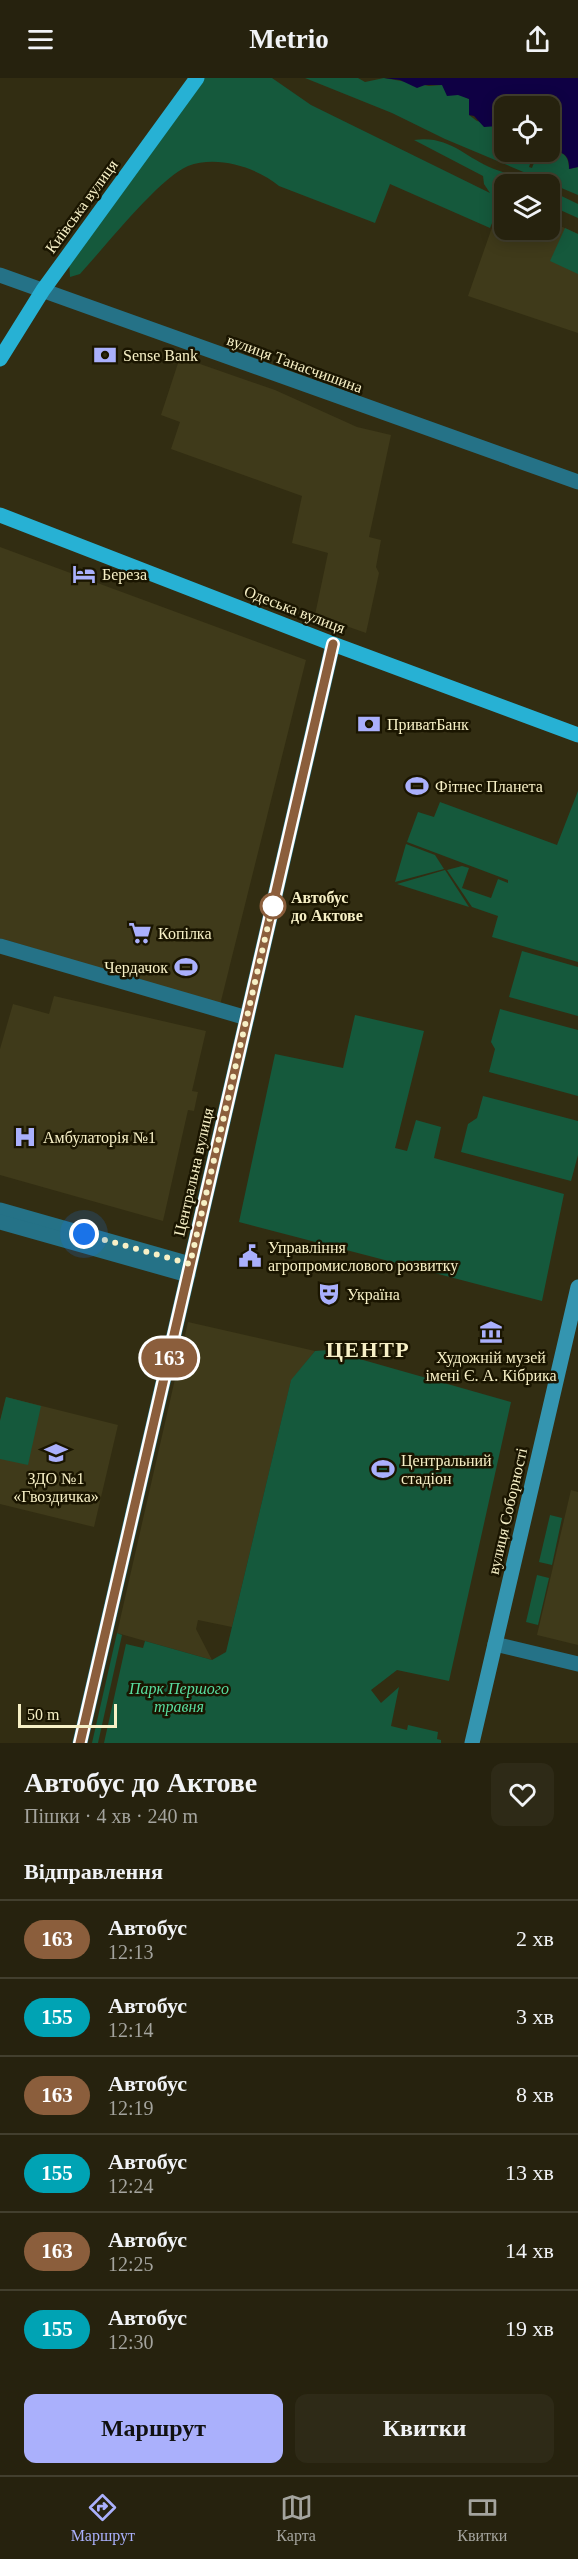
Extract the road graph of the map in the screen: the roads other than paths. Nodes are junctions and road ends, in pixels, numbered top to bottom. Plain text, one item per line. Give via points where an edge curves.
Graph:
1 (197, 78) edge
2 (0, 275) edge
3 (43, 290) junction
4 (0, 359) edge
5 (578, 482) edge
6 (0, 515) edge
7 (333, 644) junction
8 (578, 735) edge
9 (0, 946) edge
10 (247, 1018) junction
11 (0, 1210) edge
12 (0, 1222) edge
13 (189, 1270) junction
14 (578, 1287) edge
15 (495, 1644) junction
16 (578, 1664) edge
17 (80, 1743) edge
18 (472, 1743) edge

1 - 3 main road, Київська вулиця
2 - 3 street, вулиця Танасчишина
3 - 4 main road, Київська вулиця
3 - 5 street, вулиця Танасчишина
6 - 7 main road, Одеська вулиця
7 - 8 main road, Одеська вулиця
7 - 10 street, Центральна вулиця
9 - 10 street
10 - 13 street, Центральна вулиця
11 - 13 street
12 - 13 street
13 - 17 street, Центральна вулиця
14 - 15 main road, вулиця Соборності
15 - 16 street
15 - 18 main road, вулиця Соборності

